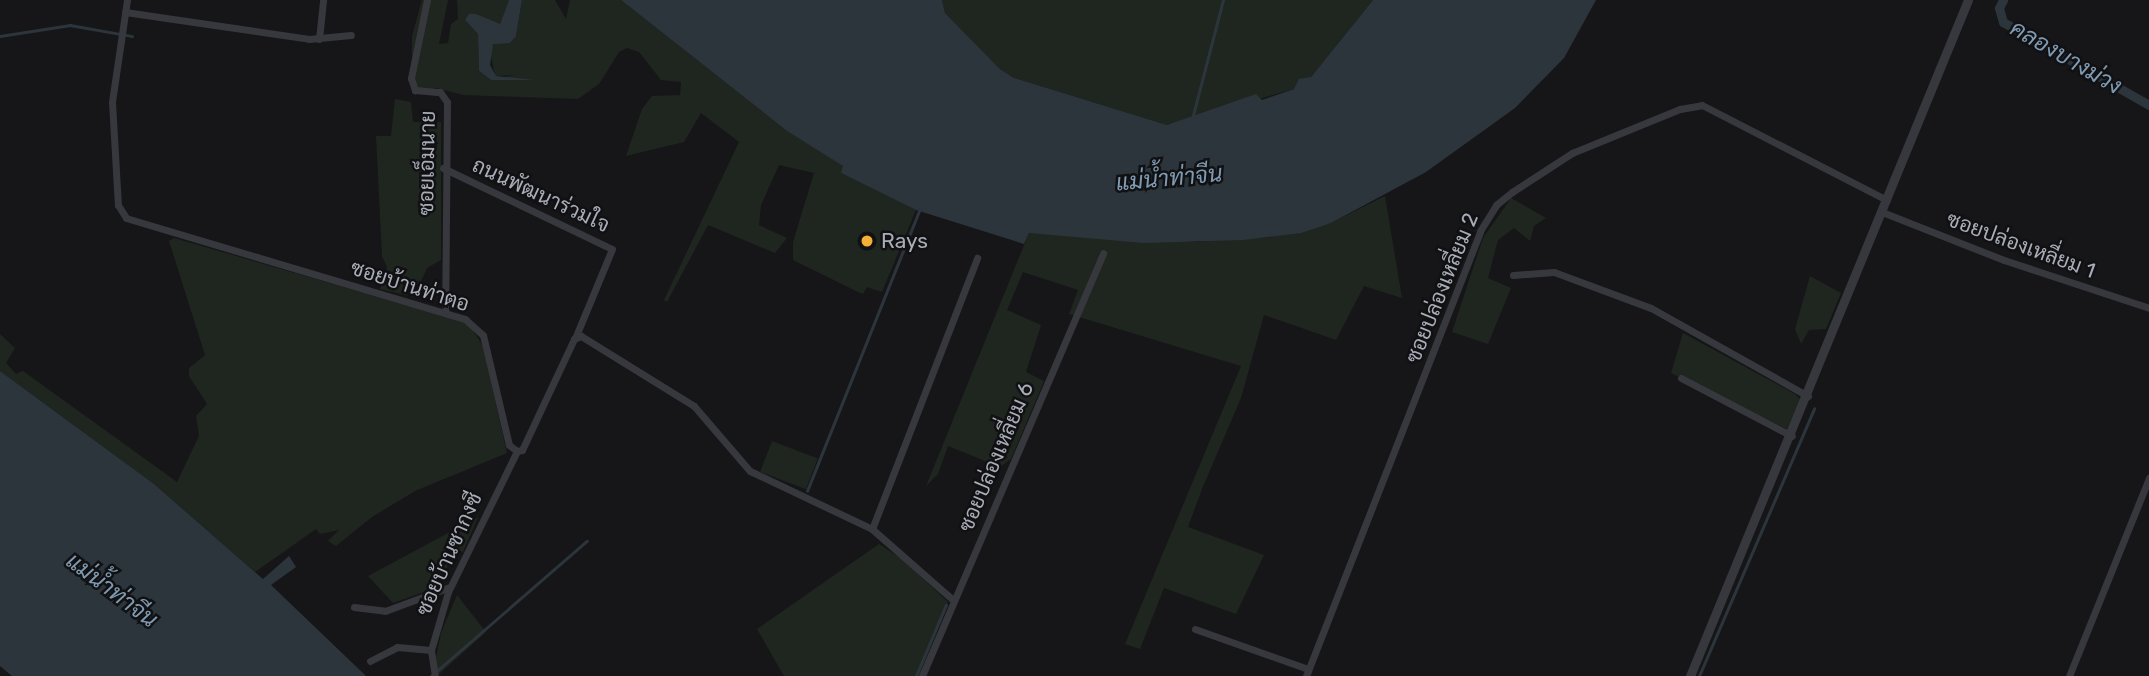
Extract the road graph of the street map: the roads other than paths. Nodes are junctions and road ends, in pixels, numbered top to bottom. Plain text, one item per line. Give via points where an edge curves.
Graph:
1 (127, 0) edge
2 (323, 0) edge
3 (427, 0) edge
4 (1968, 0) edge
5 (125, 12) junction
6 (351, 35) dead end
7 (319, 39) junction
8 (443, 168) junction
9 (1887, 200) junction
10 (1882, 212) junction
11 (1103, 253) dead end
12 (977, 258) dead end
13 (1513, 275) dead end
14 (2149, 308) edge
15 (445, 312) junction
16 (576, 335) junction
17 (1681, 378) dead end
18 (1808, 396) junction
19 (1792, 436) junction
20 (517, 452) junction
21 (2149, 478) edge
22 (872, 529) junction
23 (450, 587) junction
24 (953, 600) junction
25 (354, 607) dead end
26 (1195, 629) dead end
27 (431, 650) junction
28 (370, 661) dead end
29 (1307, 673) edge
30 (434, 675) edge
31 (922, 676) edge
32 (1690, 676) edge
33 (2069, 676) edge

1 - 5 street, ซอยบ้านท่าตอ
2 - 7 street
3 - 8 street, ซอยเอ็มนาย via 411,78 415,90 440,92 447,102
4 - 9 street
5 - 7 street
5 - 15 street, ซอยบ้านท่าตอ via 112,102 118,205 126,218
6 - 7 street
8 - 15 street, ซอยเอ็มนาย
8 - 16 street, ถนนพัฒนาร่วมใจ via 612,249
9 - 10 street
9 - 29 street, ซอยปล่องเหลี่ยม 2 via 1702,105 1680,109 1572,153 1496,205 1480,231
10 - 14 street, ซอยปล่องเหลี่ยม 1 via 2004,260
10 - 18 street
11 - 24 street, ซอยปล่องเหลี่ยม 6
12 - 22 street
13 - 18 street via 1555,272 1651,309
15 - 20 street, ซอยบ้านท่าตอ via 465,319 483,335 509,445
16 - 20 street via 522,450
16 - 22 street via 694,406 750,471
17 - 19 street
18 - 19 street
19 - 32 street
20 - 23 street, ซอยบ้านซากงซี
21 - 33 street
22 - 24 street
23 - 25 street via 385,611
23 - 27 street, ซอยบ้านซากงซี
24 - 31 street, ซอยปล่องเหลี่ยม 6
26 - 29 street
27 - 28 street via 397,647
27 - 30 street, ซอยบ้านซากงซี

